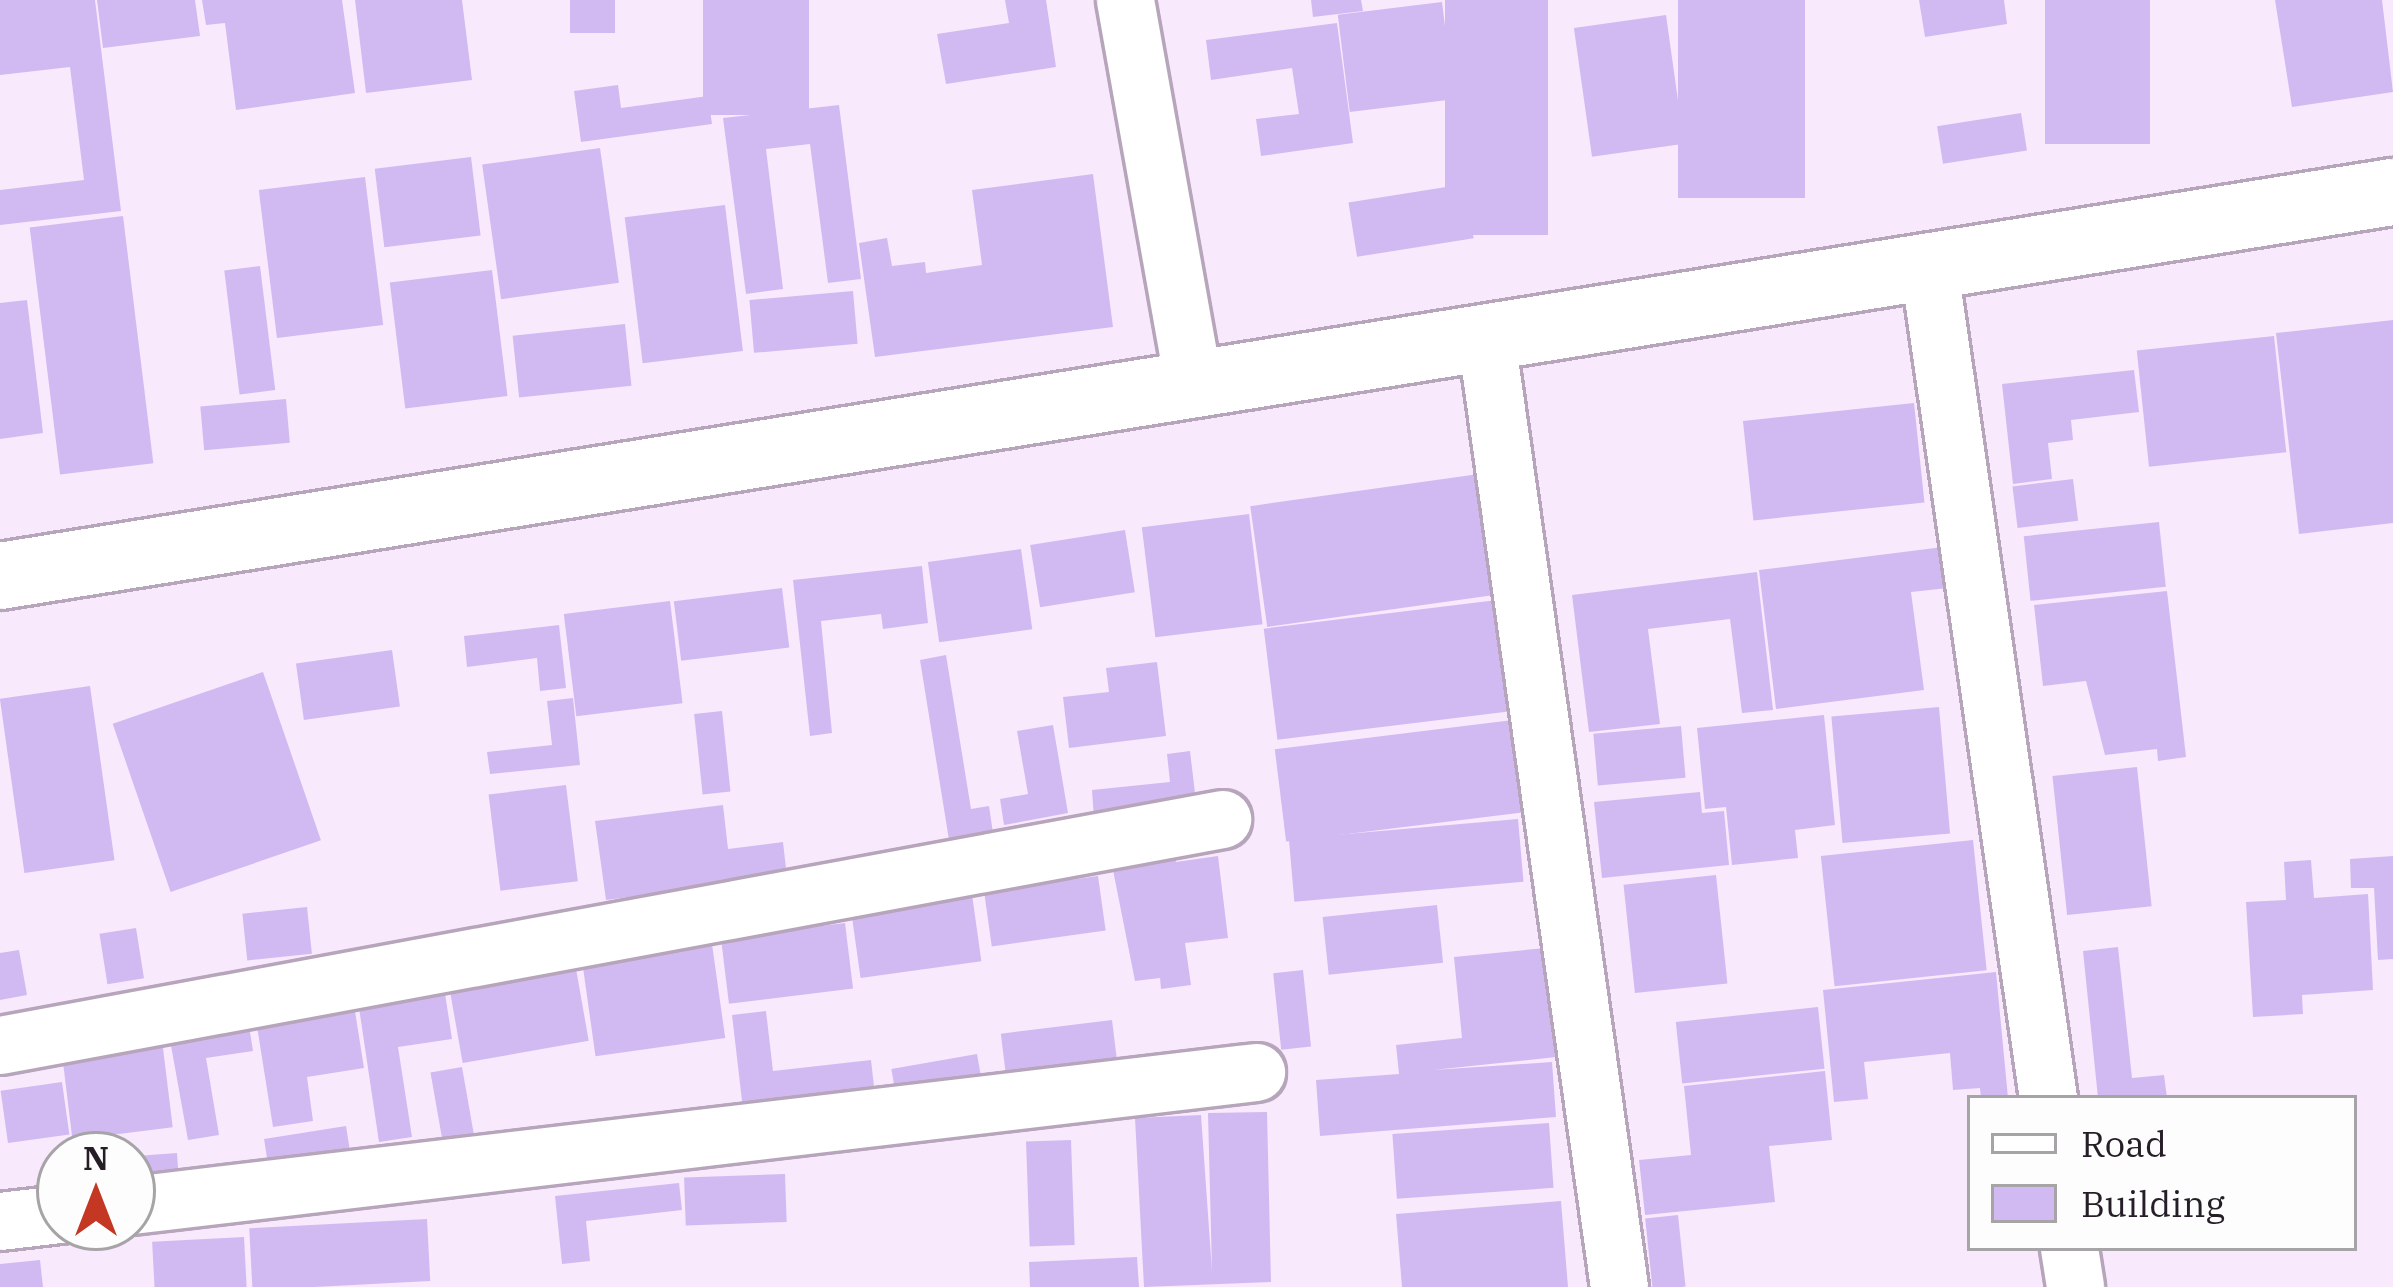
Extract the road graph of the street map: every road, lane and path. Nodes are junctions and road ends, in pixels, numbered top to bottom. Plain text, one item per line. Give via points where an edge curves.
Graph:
1 (1125, 0) edge
2 (2393, 192) edge
3 (1928, 262) junction
4 (1486, 338) junction
5 (1194, 388) junction
6 (0, 576) edge
7 (1222, 819) dead end
8 (0, 1046) edge
9 (1256, 1072) dead end
10 (2048, 1095) edge
11 (156, 1202) edge
12 (36, 1217) edge
13 (0, 1221) edge
14 (2069, 1251) edge
15 (1619, 1287) edge
16 (2075, 1287) edge

1 - 5 street
2 - 3 street
3 - 4 street
3 - 10 street
4 - 5 street
4 - 15 street
5 - 6 street
7 - 8 street
9 - 11 street
12 - 13 street
14 - 16 street

